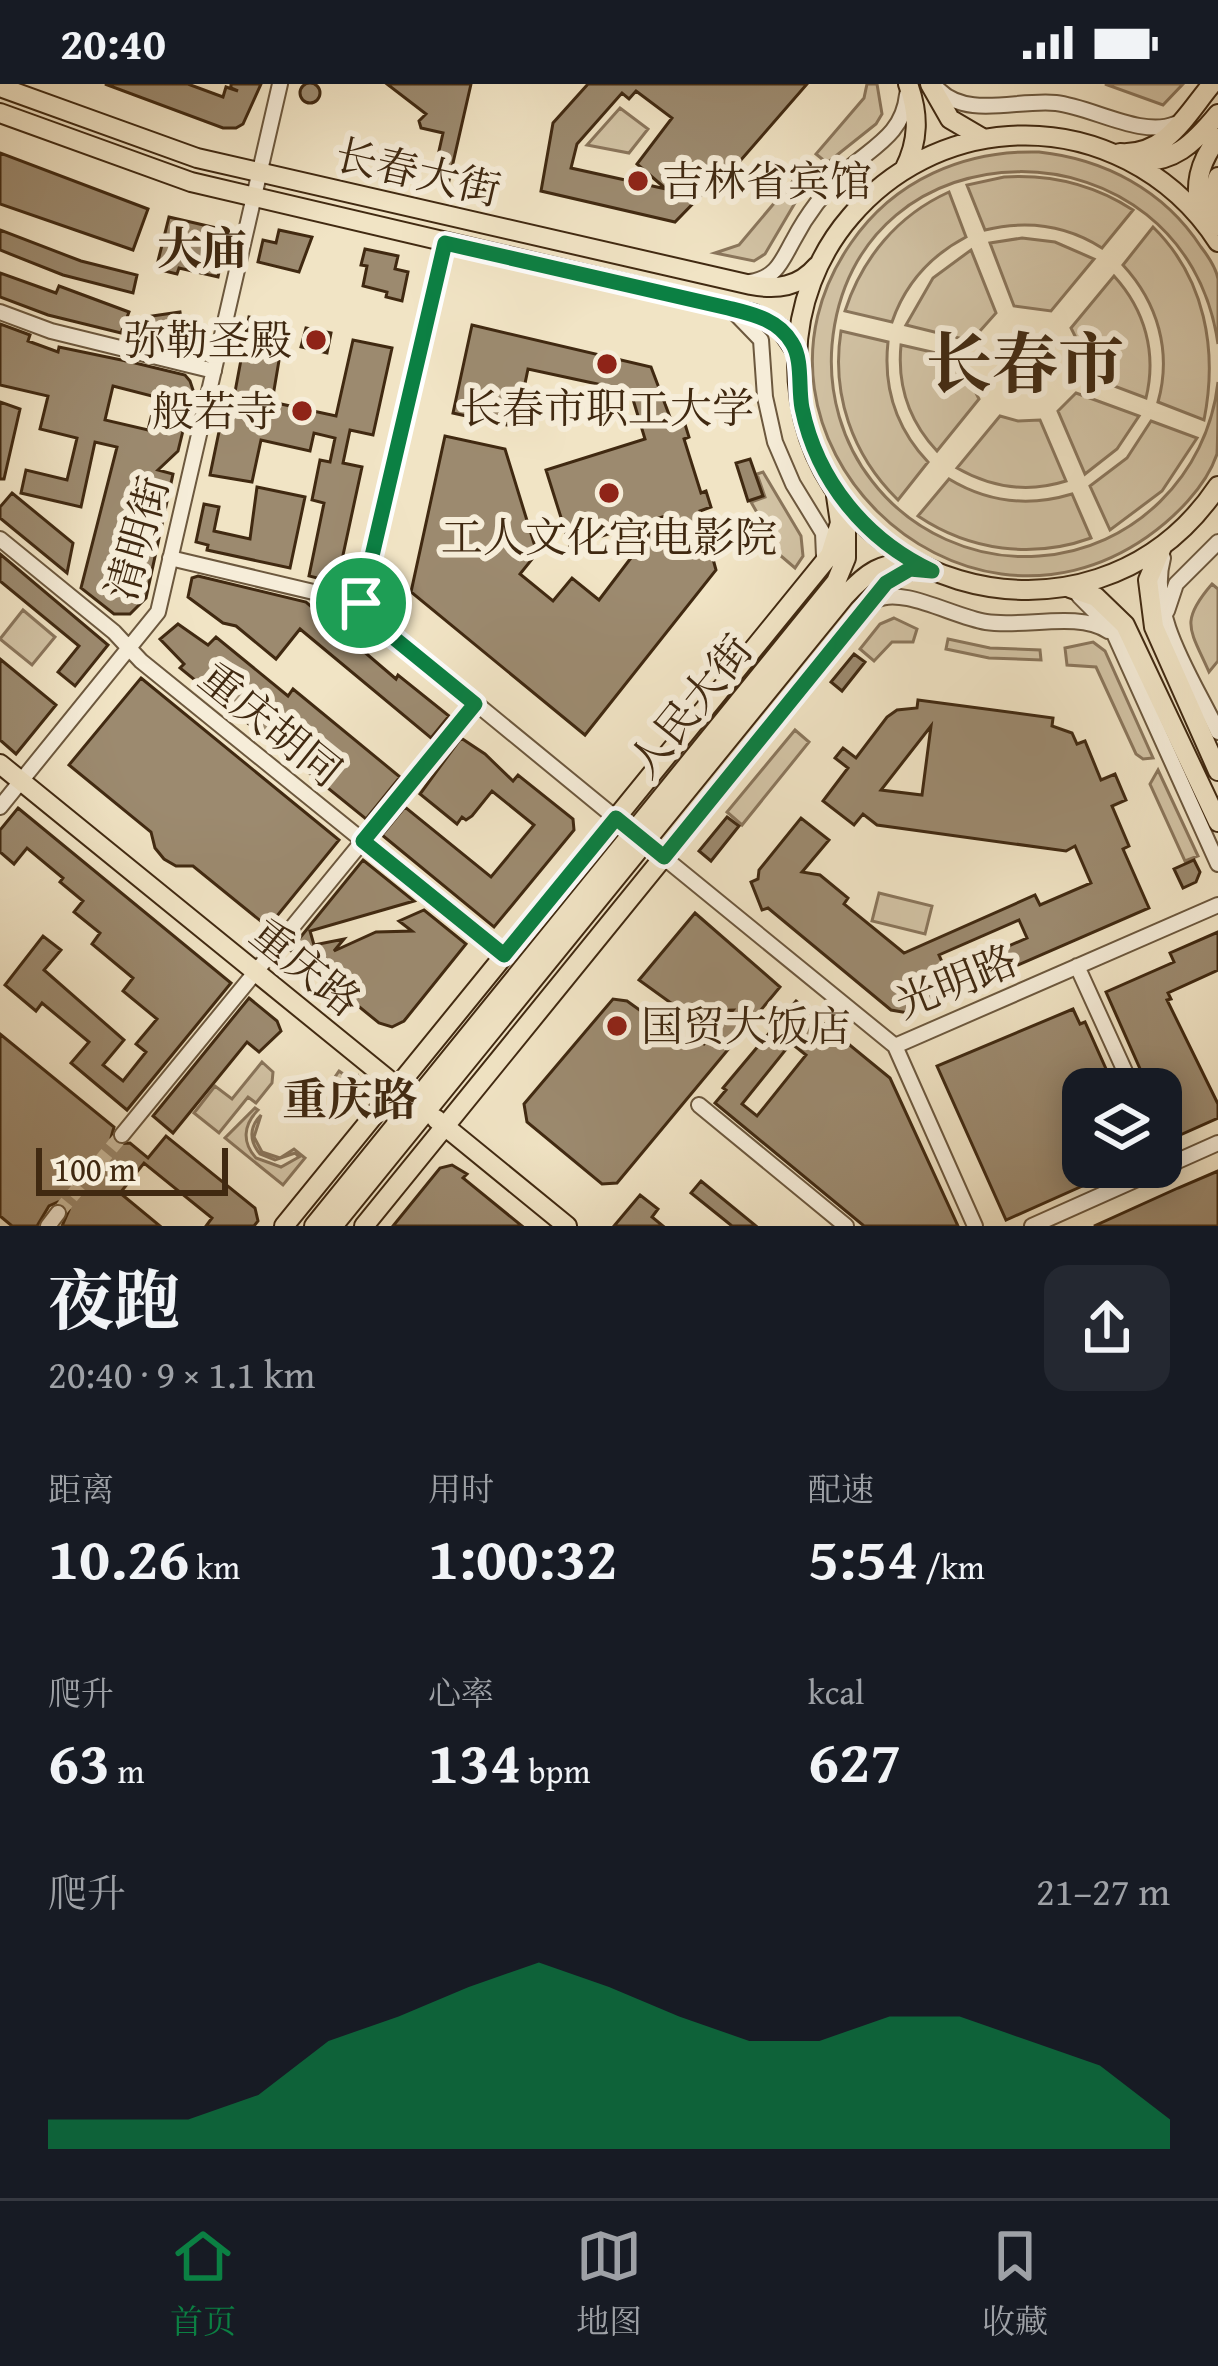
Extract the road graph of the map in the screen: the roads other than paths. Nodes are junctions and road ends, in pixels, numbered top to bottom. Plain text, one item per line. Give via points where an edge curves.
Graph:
1 (280, 84) edge
2 (908, 84) edge
3 (932, 84) edge
4 (1212, 84) edge
5 (0, 87) edge
6 (0, 113) edge
7 (1188, 113) junction
8 (1218, 114) edge
9 (1218, 138) edge
10 (984, 139) junction
11 (1106, 151) junction
12 (1126, 159) junction
13 (904, 170) junction
14 (260, 172) junction
15 (1218, 177) edge
16 (253, 199) junction
17 (1214, 235) edge
18 (445, 243) junction
19 (820, 262) junction
20 (736, 282) junction
21 (728, 308) junction
22 (0, 313) edge
23 (797, 356) junction
24 (214, 371) junction
25 (1217, 487) edge
26 (836, 489) junction
27 (0, 539) edge
28 (1171, 539) junction
29 (1218, 542) edge
30 (170, 559) junction
31 (927, 568) junction
32 (816, 572) junction
33 (1061, 588) junction
34 (361, 603) junction
35 (863, 611) junction
36 (1168, 622) junction
37 (1121, 646) junction
38 (129, 648) junction
39 (475, 704) junction
40 (1218, 732) edge
41 (0, 764) edge
42 (1218, 771) edge
43 (21, 781) junction
44 (0, 807) edge
45 (616, 818) junction
46 (1218, 822) edge
47 (639, 837) junction
48 (363, 841) junction
49 (664, 857) junction
50 (1218, 864) edge
51 (1218, 905) edge
52 (504, 955) junction
53 (1077, 966) junction
54 (255, 972) junction
55 (895, 1046) junction
56 (1123, 1068) edge
57 (397, 1087) junction
58 (699, 1105) dead end
59 (421, 1107) junction
60 (445, 1126) junction
61 (122, 1135) tunnel mouth
62 (1218, 1143) edge
63 (1182, 1159) edge
64 (1117, 1188) edge
65 (284, 1226) edge
66 (314, 1226) edge
67 (333, 1226) edge
68 (364, 1226) edge
69 (567, 1226) edge
70 (846, 1226) edge
71 (975, 1226) edge
72 (1032, 1226) edge

1 - 14 street, 清明街
2 - 13 main road via 916,134
2 - 20 street via 897,129 832,185 777,270
3 - 7 street via 963,106 1065,104 1152,130
3 - 10 main road via 950,118
4 - 7 main road
5 - 14 main road, 长春大街 via 162,147
6 - 16 main road, 长春大街
7 - 11 main road via 1148,151
8 - 12 main road via 1172,157
9 - 17 main road via 1198,180 1198,202
10 - 11 main road via 1040,136
10 - 13 main road
11 - 12 main road
12 - 17 main road via 1170,187
13 - 19 main road via 857,208
14 - 16 street, 清明街
14 - 20 main road, 长春大街
15 - 17 main road
16 - 18 main road, 长春大街
16 - 24 street, 清明街
18 - 21 main road, 长春大街
18 - 34 street
19 - 20 main road, 长春大街 via 791,285
19 - 23 main road
21 - 23 main road, 长春大街 via 770,321
21 - 32 street via 761,340 775,442 823,533
22 - 24 street
23 - 26 main road via 808,432
24 - 30 street, 清明街
25 - 28 main road
26 - 31 main road via 872,532
26 - 32 main road via 838,535
26 - 47 main road, 人民大街 via 847,549 836,582
27 - 38 street, 重庆胡同
28 - 33 main road via 1113,574
28 - 36 street via 1159,581
28 - 42 main road via 1148,580 1154,627
29 - 36 street via 1176,584
30 - 34 street
30 - 38 street, 清明街 via 158,612
31 - 33 main road via 997,590
31 - 35 main road via 894,576
31 - 47 main road, 人民大街 via 883,565 857,583
32 - 45 main road
33 - 37 street via 1089,603
33 - 46 main road via 1096,597 1125,625
34 - 39 street, 光明路
35 - 37 street via 896,594 993,623 1090,621
35 - 49 main road
36 - 40 street
37 - 50 street
38 - 43 street, 清明街
38 - 48 street, 重庆胡同
39 - 45 street, 光明路
39 - 48 street
41 - 43 main road, 重庆路
43 - 44 street, 清明街
43 - 54 main road, 重庆路
45 - 47 street, 光明路
45 - 52 main road
47 - 49 street, 光明路
47 - 59 main road, 人民大街
48 - 52 street, 重庆胡同
48 - 54 street
49 - 55 street, 光明路
49 - 60 main road
51 - 53 street, 光明路
52 - 57 main road
53 - 55 street, 光明路
53 - 56 street
54 - 57 main road, 重庆路
54 - 61 street
55 - 71 street
57 - 59 main road, 重庆路
57 - 65 main road
58 - 70 street
59 - 60 main road, 重庆路
59 - 66 main road, 人民大街
59 - 67 main road, 人民大街
60 - 68 main road
60 - 69 main road, 重庆路
62 - 63 street
64 - 72 street

